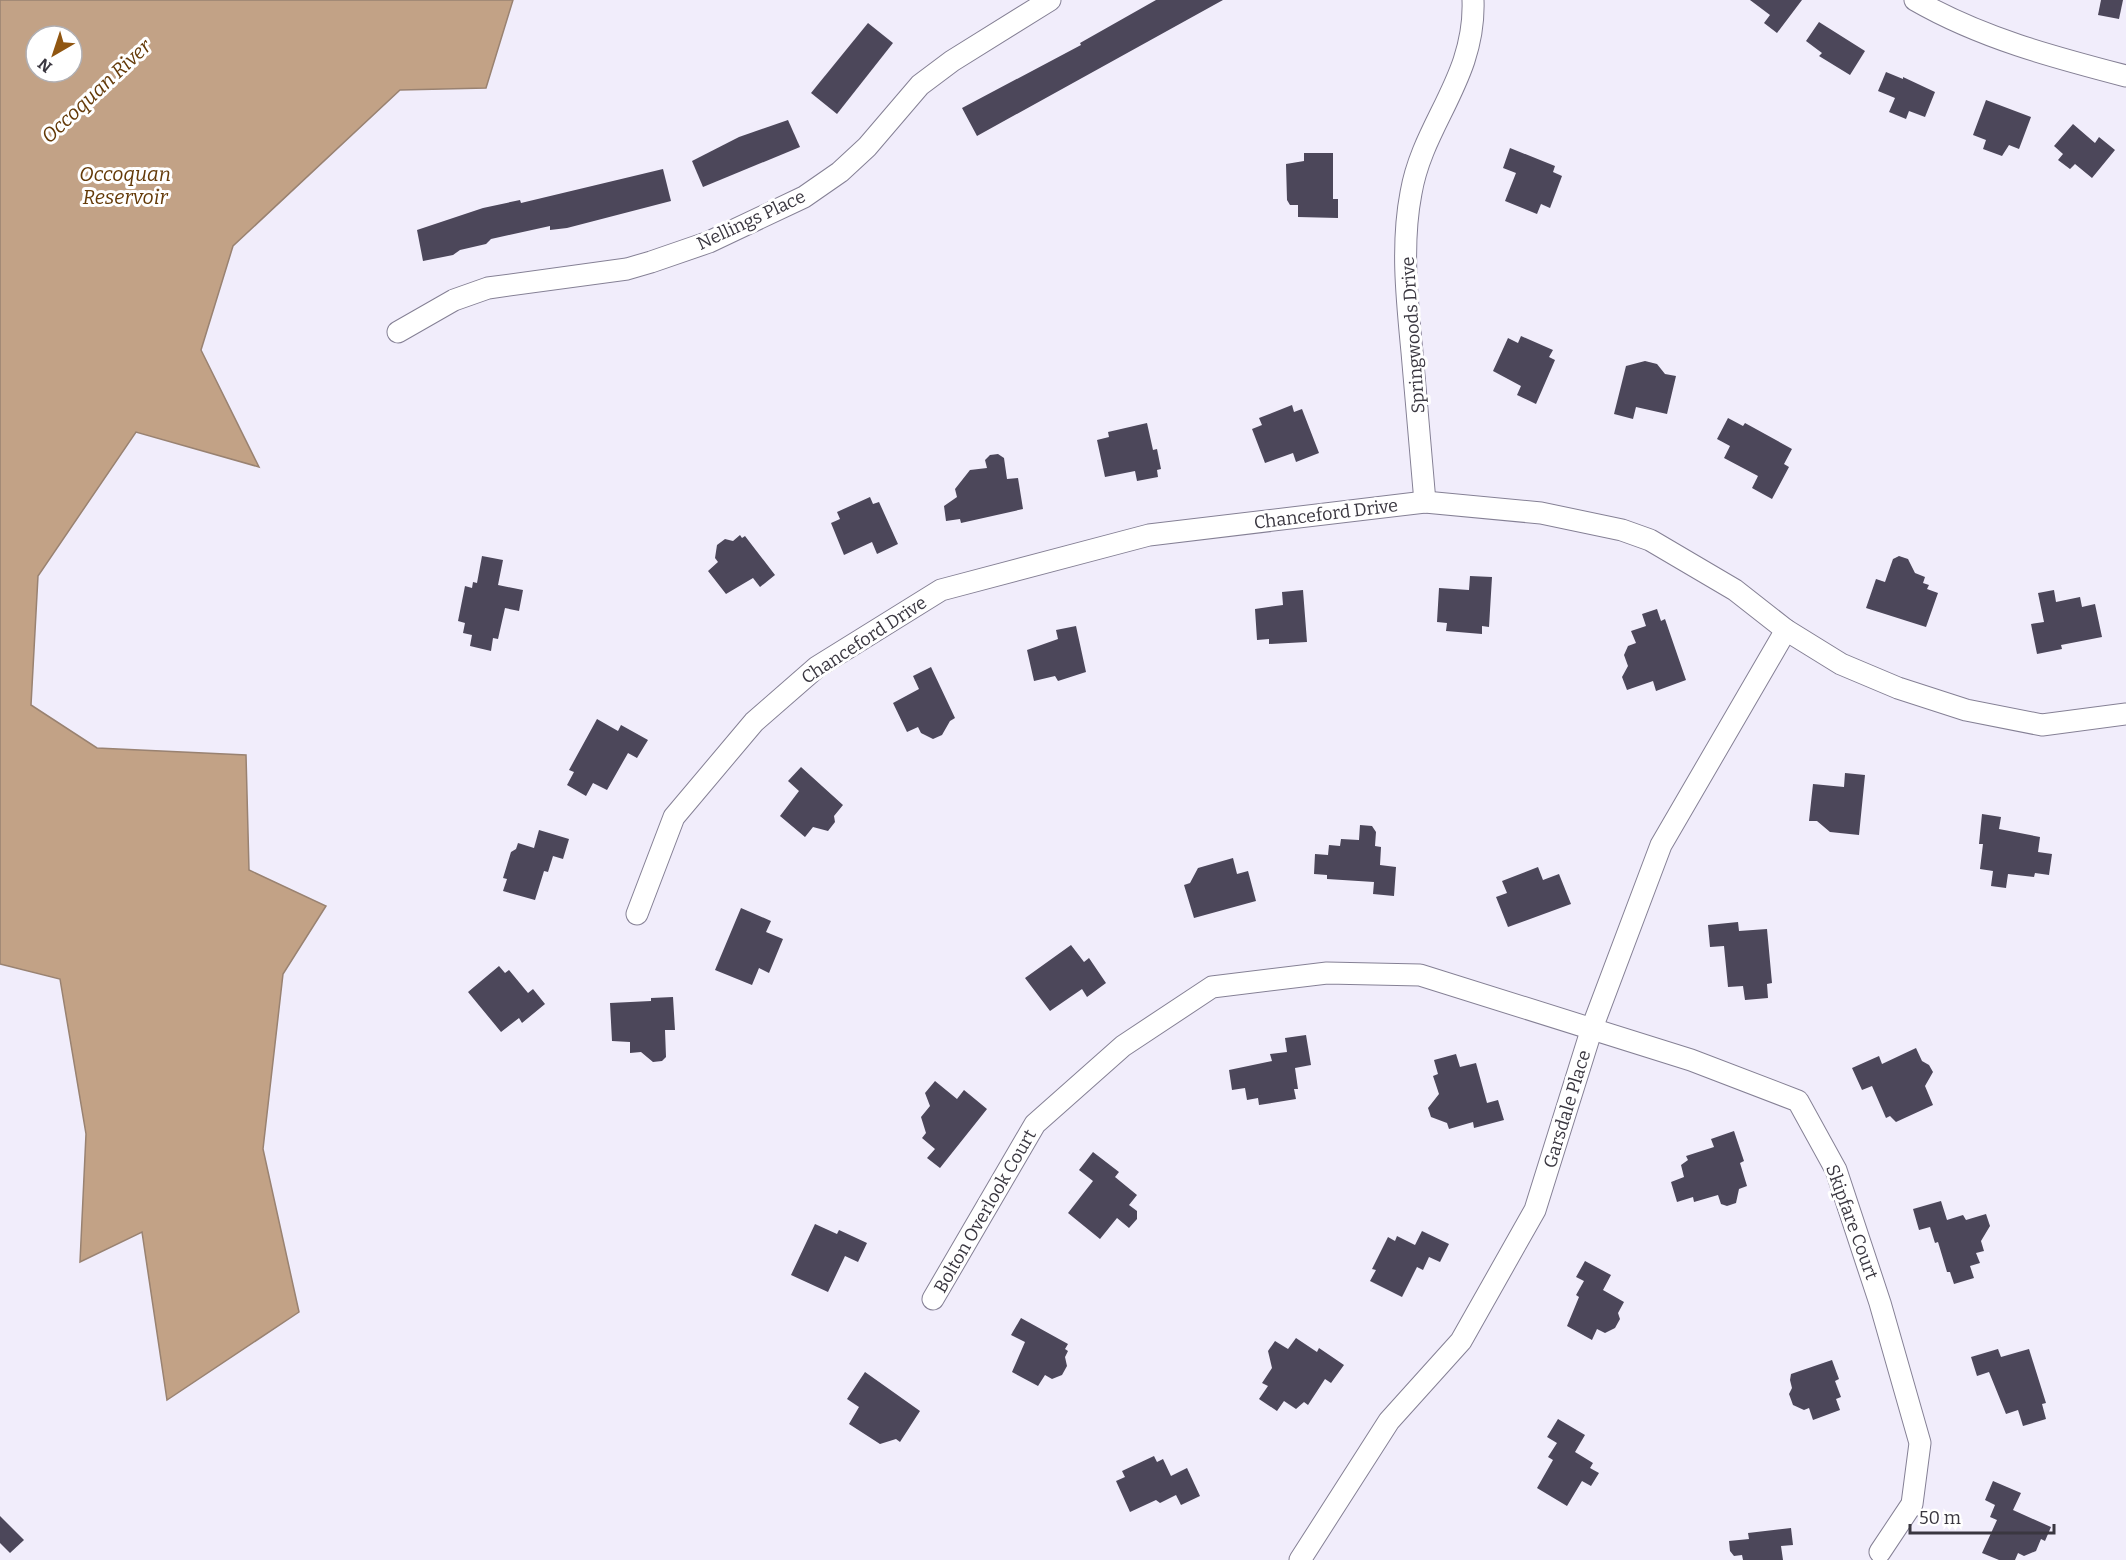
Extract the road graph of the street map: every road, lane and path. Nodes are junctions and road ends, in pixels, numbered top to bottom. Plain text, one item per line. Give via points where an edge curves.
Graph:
1 (1050, 0) edge
2 (1473, 0) edge
3 (1915, 0) edge
4 (2126, 76) edge
5 (398, 332) dead end
6 (1425, 502) junction
7 (1786, 630) junction
8 (2126, 714) edge
9 (637, 914) dead end
10 (1592, 1028) junction
11 (933, 1299) dead end
12 (1880, 1552) dead end
13 (1300, 1560) edge

1 - 5 street, Nellings Place via 920,85 867,147 804,197 709,242 651,262 627,269 488,288 454,300
2 - 6 street, Springwoods Drive via 1474,18 1459,80 1425,148 1411,191 1408,218 1406,290
3 - 4 street via 1992,37
6 - 7 street, Chanceford Drive via 1541,513 1622,530 1650,540 1735,590
6 - 9 street, Chanceford Drive via 1149,534 941,590 817,667 754,722 674,817
7 - 8 street, Chanceford Drive via 1841,664 1966,710 2042,725
7 - 10 street, Garsdale Place via 1660,845
10 - 11 street, Bolton Overlook Court via 1420,975 1327,973 1212,987 1122,1046 1035,1124
10 - 12 street, Skipfare Court via 1798,1101 1836,1170 1920,1443 1912,1504
10 - 13 street, Garsdale Place via 1535,1210 1461,1341 1389,1421

